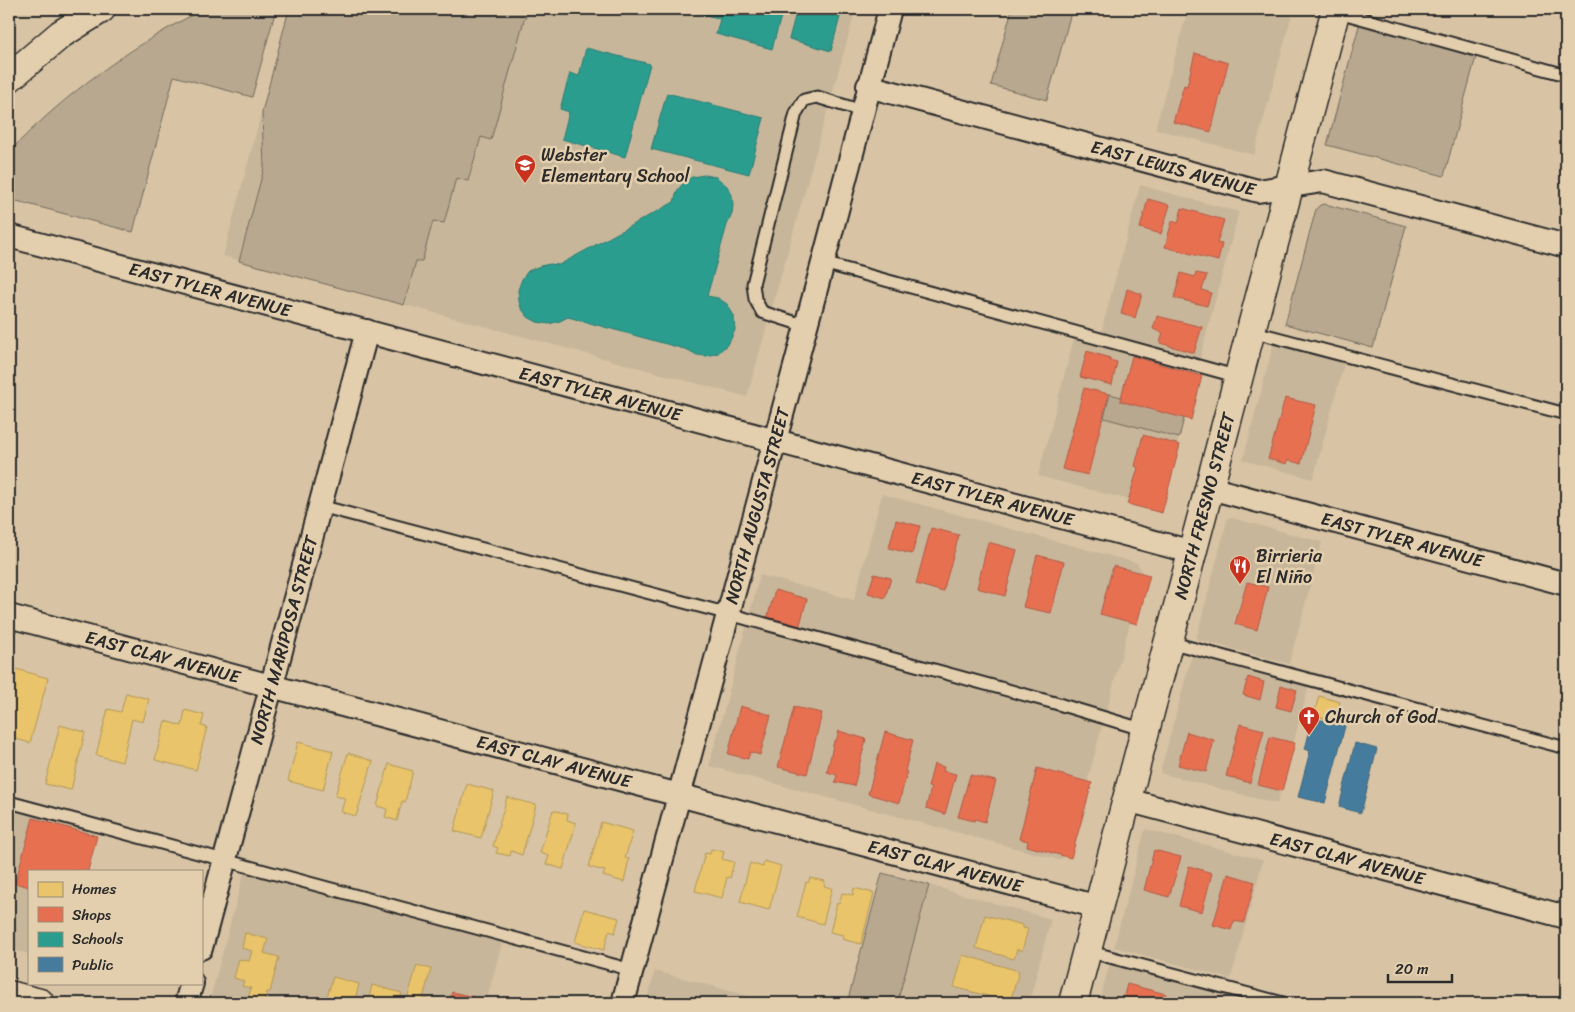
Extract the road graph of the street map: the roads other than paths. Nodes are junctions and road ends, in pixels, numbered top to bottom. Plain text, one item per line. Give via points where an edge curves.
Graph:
1 (102, 9) edge
2 (890, 9) edge
3 (1336, 10) edge
4 (1566, 75) edge
5 (9, 78) edge
6 (868, 86) junction
7 (862, 111) junction
8 (1289, 186) junction
9 (9, 236) edge
10 (1566, 246) edge
11 (823, 263) junction
12 (806, 326) junction
13 (1251, 330) junction
14 (367, 331) junction
15 (1239, 377) junction
16 (1566, 414) edge
17 (774, 441) junction
18 (1210, 488) junction
19 (320, 506) junction
20 (1192, 552) junction
21 (1566, 584) edge
22 (729, 614) junction
23 (9, 616) edge
24 (1168, 642) junction
25 (272, 686) junction
26 (1145, 730) junction
27 (1566, 748) edge
28 (679, 795) junction
29 (1127, 800) junction
30 (9, 802) edge
31 (225, 860) junction
32 (1098, 907) junction
33 (1566, 917) edge
34 (202, 944) edge
35 (1087, 951) junction
36 (632, 970) junction
37 (192, 984) edge
38 (9, 995) edge
39 (40, 1003) edge
40 (186, 1003) edge
41 (623, 1003) edge
42 (1073, 1003) edge
43 (1283, 1003) edge

1 - 5 main road via 61,34
2 - 6 street, NORTH AUGUSTA STREET
3 - 4 lane
3 - 8 main road, NORTH FRESNO STREET
6 - 7 street, NORTH AUGUSTA STREET
6 - 8 street, EAST LEWIS AVENUE via 1258,191
7 - 11 street, NORTH AUGUSTA STREET
7 - 12 lane via 817,97 804,100 796,113 753,284 755,299 762,312
8 - 10 street, EAST LEWIS AVENUE via 1323,181
8 - 13 main road, NORTH FRESNO STREET
9 - 14 street, EAST TYLER AVENUE
11 - 12 street, NORTH AUGUSTA STREET
11 - 15 lane
12 - 17 street, NORTH AUGUSTA STREET
13 - 15 main road, NORTH FRESNO STREET
13 - 16 lane
14 - 17 street, EAST TYLER AVENUE
14 - 19 street, NORTH MARIPOSA STREET
15 - 18 main road, NORTH FRESNO STREET
17 - 20 street, EAST TYLER AVENUE
17 - 22 street, NORTH AUGUSTA STREET
18 - 20 main road, NORTH FRESNO STREET
18 - 21 street, EAST TYLER AVENUE
19 - 22 lane
19 - 25 street, NORTH MARIPOSA STREET
20 - 24 main road, NORTH FRESNO STREET
22 - 26 lane
22 - 28 street, NORTH AUGUSTA STREET
23 - 25 street, EAST CLAY AVENUE
24 - 26 main road, NORTH FRESNO STREET
24 - 27 lane
25 - 28 street, EAST CLAY AVENUE
25 - 31 street, NORTH MARIPOSA STREET
26 - 29 main road, NORTH FRESNO STREET
28 - 32 street, EAST CLAY AVENUE
28 - 36 street, NORTH AUGUSTA STREET
29 - 32 main road, NORTH FRESNO STREET
29 - 33 street, EAST CLAY AVENUE
30 - 31 lane
31 - 34 street, NORTH MARIPOSA STREET
31 - 36 lane
32 - 35 main road, NORTH FRESNO STREET
35 - 42 main road, NORTH FRESNO STREET
35 - 43 lane
36 - 41 street, NORTH AUGUSTA STREET
37 - 40 street
38 - 39 main road

